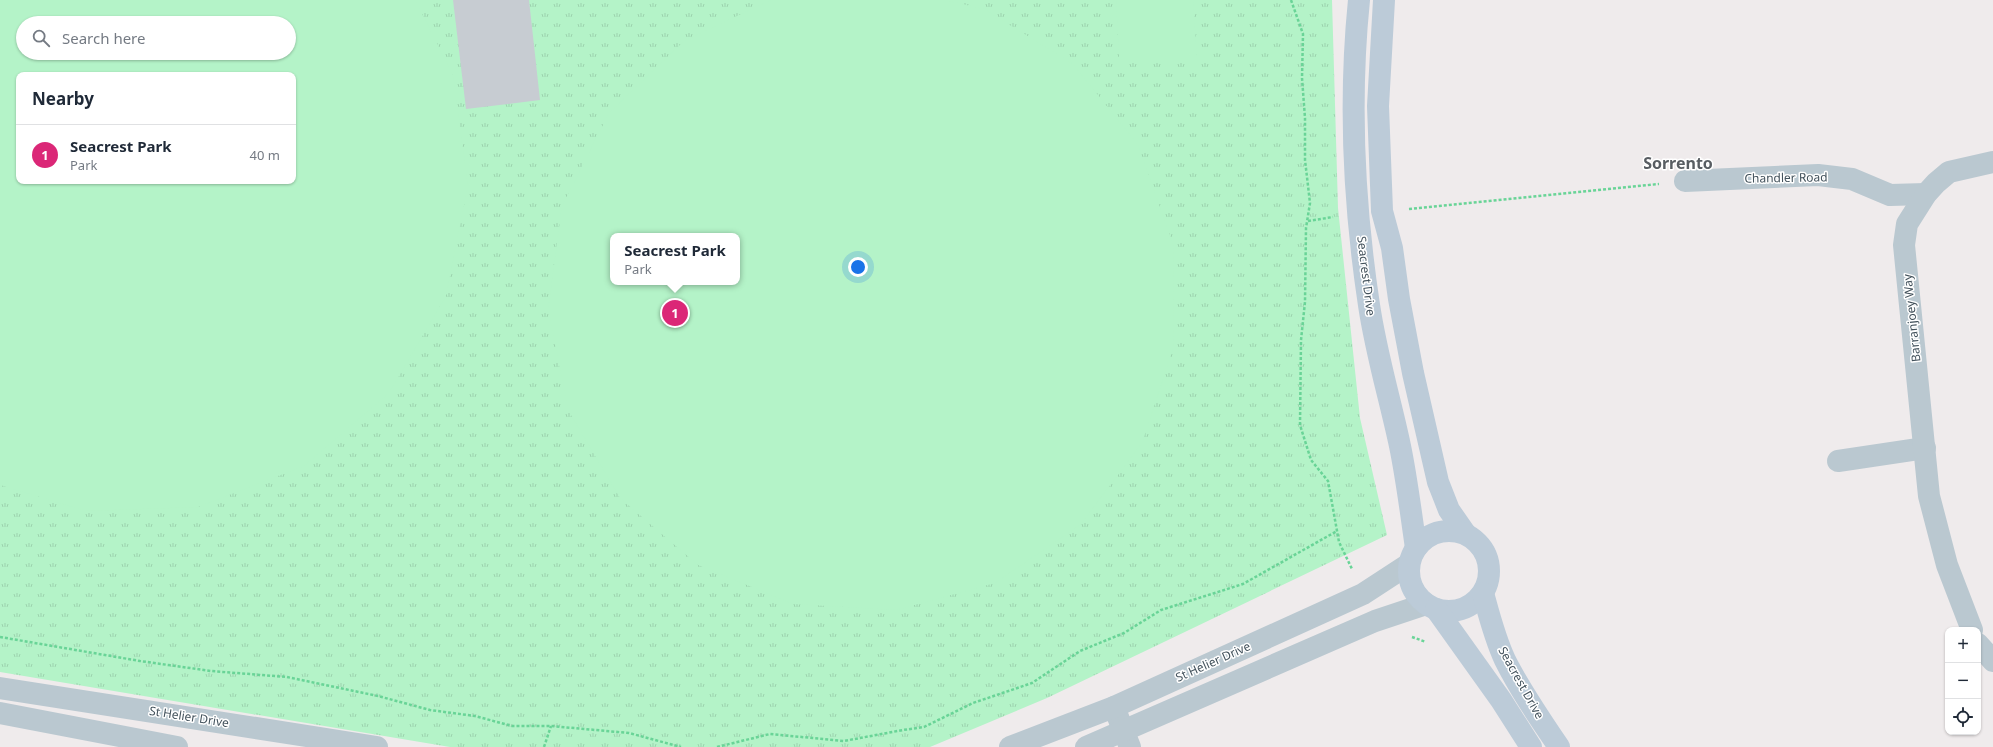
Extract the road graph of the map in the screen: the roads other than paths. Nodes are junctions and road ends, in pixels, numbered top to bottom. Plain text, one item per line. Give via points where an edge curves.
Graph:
1 (1360, 0) edge
2 (1384, 0) edge
3 (1993, 162) edge
4 (1685, 181) road end
5 (1926, 194) junction
6 (1925, 448) junction
7 (1838, 461) dead end
8 (1465, 533) junction
9 (1413, 556) junction
10 (1483, 592) junction
11 (1431, 606) junction
12 (1971, 627) edge
13 (1981, 647) edge
14 (1993, 660) edge
15 (0, 688) edge
16 (1114, 707) junction
17 (0, 714) edge
18 (1126, 739) edge
19 (177, 747) edge
20 (377, 747) edge
21 (1010, 747) edge
22 (1086, 747) edge
23 (1531, 747) edge
24 (1559, 747) edge

1 - 9 main road, Seacrest Drive via 1355,100 1363,256 1381,368 1401,452
2 - 8 main road via 1378,106 1382,211 1392,248 1413,373 1438,482 1449,510
3 - 5 street via 1949,172
4 - 5 street, Chandler Road via 1818,175 1852,179 1890,195
5 - 6 street, Barranjoey Way via 1907,224 1904,245
6 - 7 street
6 - 12 street, Barranjoey Way via 1929,496 1947,565
8 - 9 main road via 1443,531 1433,534 1424,540
8 - 10 main road via 1477,541 1485,552 1490,566 1489,580
9 - 11 main road via 1409,576 1412,586 1418,596
9 - 16 street, St Helier Drive via 1363,594
10 - 11 main road via 1478,599 1462,609 1453,611
10 - 24 main road, Seacrest Drive via 1505,660
11 - 18 street via 1375,621
11 - 23 main road, Seacrest Drive via 1501,700
13 - 14 street
15 - 20 street, St Helier Drive
16 - 18 street
16 - 21 street, St Helier Drive
17 - 19 street
18 - 22 street

